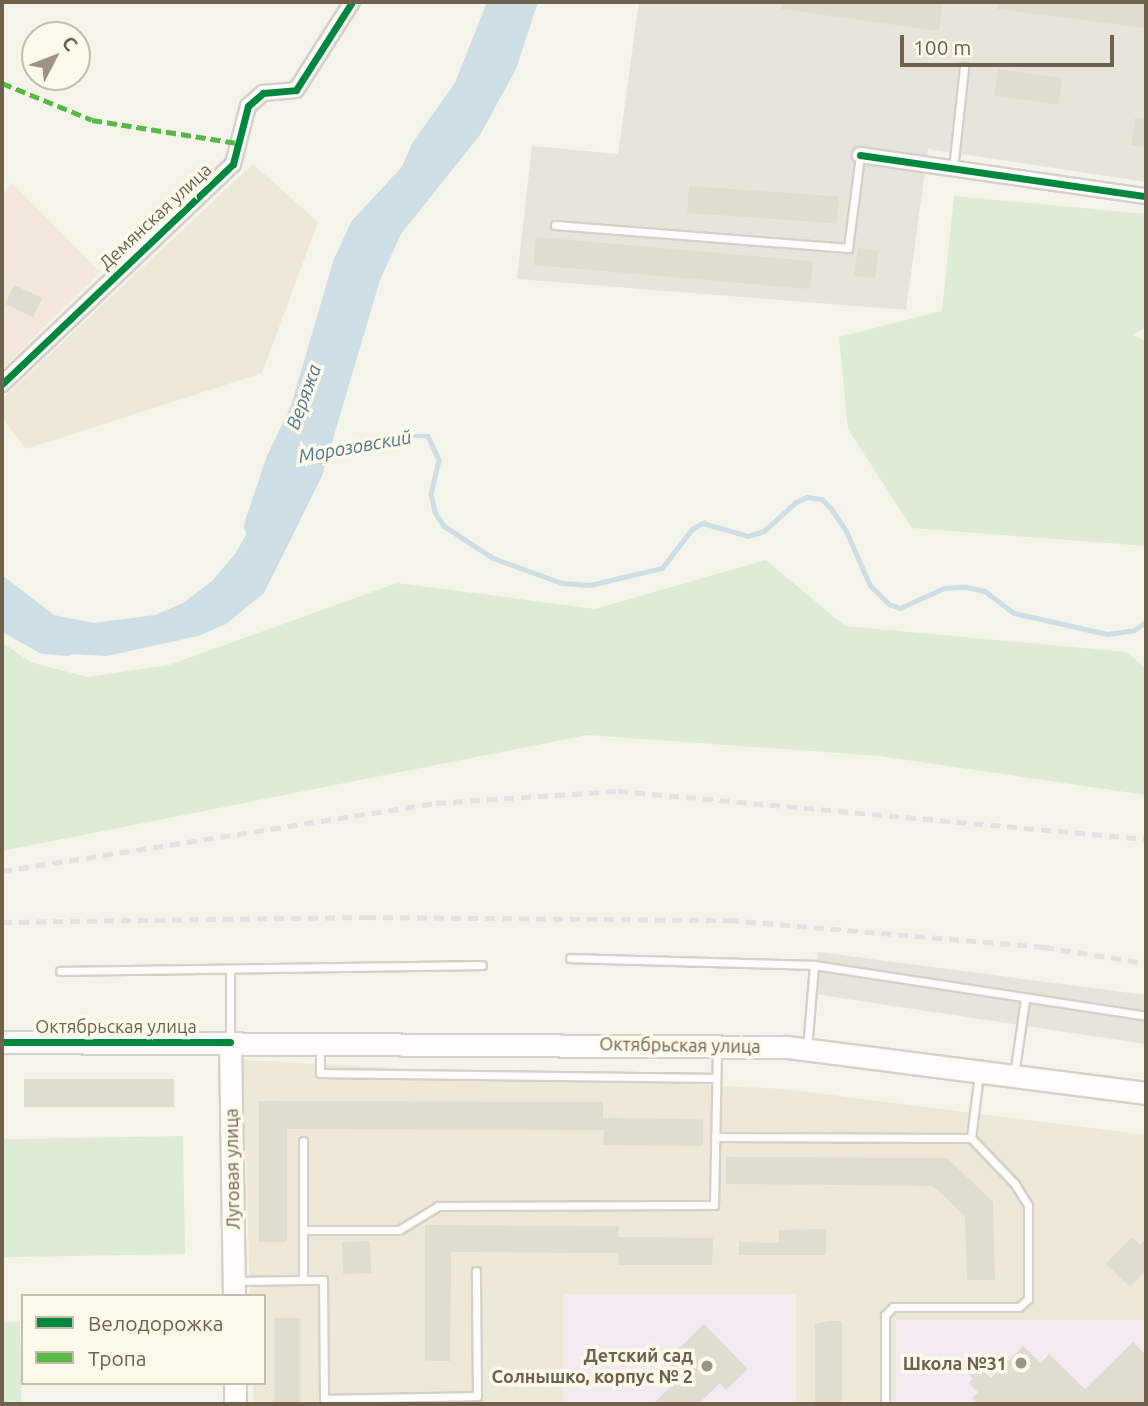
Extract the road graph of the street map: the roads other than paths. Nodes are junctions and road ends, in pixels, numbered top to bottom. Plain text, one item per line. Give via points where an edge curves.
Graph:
1 (352, 2) edge
2 (964, 67) dead end
3 (860, 155) joint
4 (953, 169) junction
5 (1146, 196) edge
6 (555, 225) dead end
7 (2, 384) edge
8 (570, 958) dead end
9 (482, 965) dead end
10 (814, 965) junction
11 (230, 969) junction
12 (60, 971) dead end
13 (1026, 1000) junction
14 (1146, 1016) edge
15 (320, 1041) junction
16 (2, 1042) edge
17 (230, 1042) junction
18 (717, 1046) junction
19 (807, 1049) junction
20 (979, 1071) junction
21 (1014, 1076) junction
22 (716, 1078) junction
23 (1146, 1093) edge
24 (715, 1137) junction
25 (971, 1138) junction
26 (303, 1141) dead end
27 (303, 1230) junction
28 (476, 1271) dead end
29 (303, 1280) junction
30 (233, 1288) edge
31 (235, 1385) edge
32 (235, 1404) edge
33 (885, 1404) edge

1 - 7 street, Демянская улица via 296,90 263,93 248,106 233,164
2 - 4 lane
3 - 4 street
3 - 6 lane via 848,248
4 - 5 street
8 - 10 lane
9 - 11 lane
10 - 13 lane
10 - 19 lane
11 - 12 lane
11 - 17 lane
13 - 14 lane
13 - 21 lane
15 - 17 main road, Октябрьская улица
15 - 18 main road, Октябрьская улица
15 - 22 lane via 320,1073
16 - 17 main road, Октябрьская улица
17 - 30 main road, Луговая улица
18 - 19 main road, Октябрьская улица
18 - 22 lane
19 - 20 main road, Октябрьская улица
20 - 21 main road, Октябрьская улица
20 - 25 lane
21 - 23 main road, Октябрьская улица
22 - 24 lane
24 - 25 lane
24 - 27 lane via 714,1205 438,1206 399,1230
25 - 33 lane via 1015,1184 1028,1205 1028,1299 1019,1307 893,1307 885,1315
26 - 27 lane
27 - 29 lane
28 - 29 lane via 477,1396 324,1399 323,1280
29 - 30 lane
31 - 32 main road

